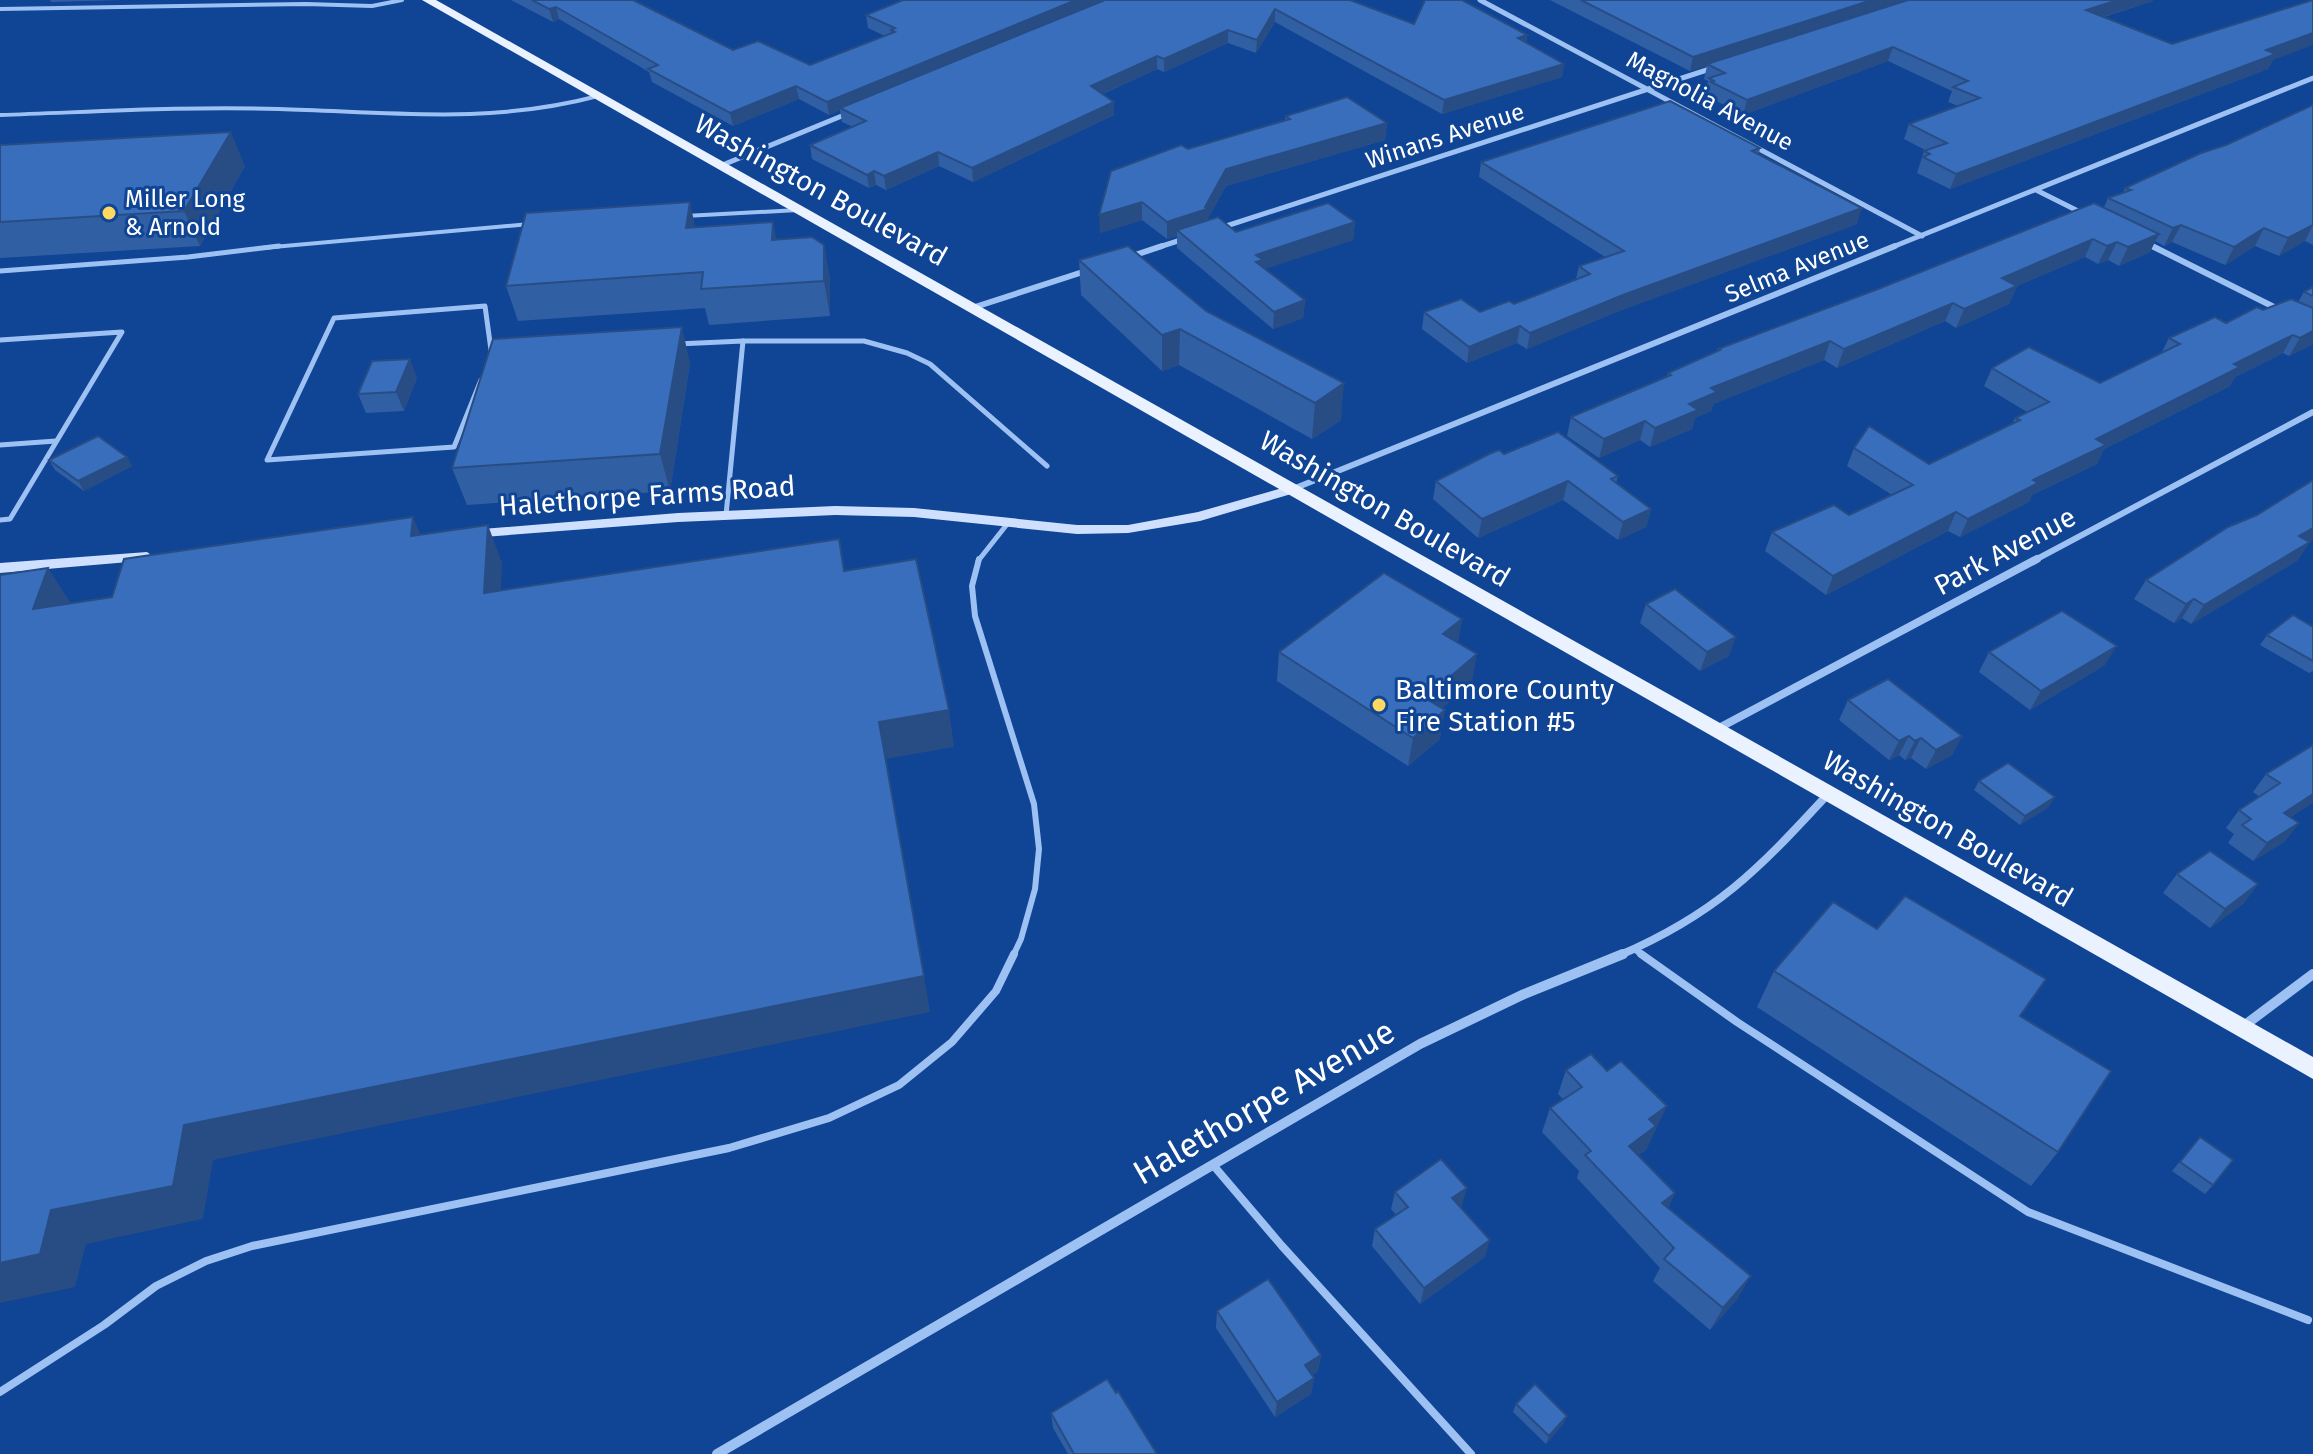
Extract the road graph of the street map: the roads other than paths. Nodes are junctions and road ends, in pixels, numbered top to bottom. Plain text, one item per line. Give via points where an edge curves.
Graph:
1 (402, 0) edge
2 (1480, 0) edge
3 (434, 1) edge
4 (0, 9) edge
5 (1723, 65) edge
6 (2311, 81) edge
7 (1649, 89) junction
8 (598, 96) junction
9 (849, 112) edge
10 (0, 115) edge
11 (720, 166) junction
12 (2038, 191) junction
13 (800, 210) junction
14 (676, 217) edge
15 (2093, 218) edge
16 (536, 224) edge
17 (1208, 232) edge
18 (1193, 236) edge
19 (1922, 236) junction
20 (2134, 238) edge
21 (1120, 260) edge
22 (1090, 270) edge
23 (0, 271) edge
24 (972, 308) junction
25 (2286, 312) edge
26 (1, 341) edge
27 (743, 341) junction
28 (664, 344) edge
29 (492, 352) edge
30 (481, 379) edge
31 (2313, 412) edge
32 (57, 441) junction
33 (0, 445) edge
34 (1047, 466) dead end
35 (1293, 489) junction
36 (726, 515) junction
37 (0, 520) edge
38 (1008, 523) junction
39 (458, 535) edge
40 (158, 556) edge
41 (0, 568) edge
42 (1717, 729) junction
43 (1829, 793) junction
44 (1634, 949) junction
45 (2313, 974) edge
46 (2240, 1028) junction
47 (2313, 1069) edge
48 (1213, 1165) junction
49 (2308, 1320) dead end
50 (0, 1392) edge
51 (717, 1454) edge
52 (1471, 1454) edge

1 - 4 lane via 363,6
2 - 7 street, Magnolia Avenue
3 - 8 main road, Washington Boulevard
5 - 7 street, Winans Avenue
6 - 12 street, Selma Avenue
7 - 17 street, Winans Avenue
7 - 19 street, Magnolia Avenue
8 - 10 lane via 544,111 459,118 211,108
8 - 11 main road, Washington Boulevard
9 - 11 street
11 - 13 main road, Washington Boulevard
12 - 15 street
12 - 19 street, Selma Avenue
13 - 14 lane
13 - 24 main road, Washington Boulevard
16 - 23 lane
18 - 21 street
19 - 35 street, Selma Avenue
20 - 25 street
22 - 24 street
24 - 35 main road, Washington Boulevard
26 - 32 lane via 122,332
27 - 28 lane
27 - 34 lane via 864,341 907,353 930,364
27 - 36 lane
29 - 30 lane via 485,306 334,318 267,460 454,447
31 - 42 street, Park Avenue
32 - 33 lane
32 - 37 lane via 10,519
35 - 38 street, Halethorpe Farms Road via 1152,527 1062,530
35 - 42 main road, Washington Boulevard
36 - 38 street, Halethorpe Farms Road via 888,511
36 - 39 street, Halethorpe Farms Road
38 - 50 lane via 984,548 970,588 1034,804 1039,849 1035,889 1021,939 996,991 952,1042 899,1085 829,1118 743,1144 252,1246 206,1261 156,1286
40 - 41 street
42 - 43 main road, Washington Boulevard
43 - 44 street, Halethorpe Avenue via 1728,895
43 - 46 main road, Washington Boulevard
44 - 48 street, Halethorpe Avenue via 1420,1044
44 - 49 lane via 2028,1212
45 - 46 street
46 - 47 main road, Washington Boulevard
48 - 51 street, Halethorpe Avenue
48 - 52 lane

